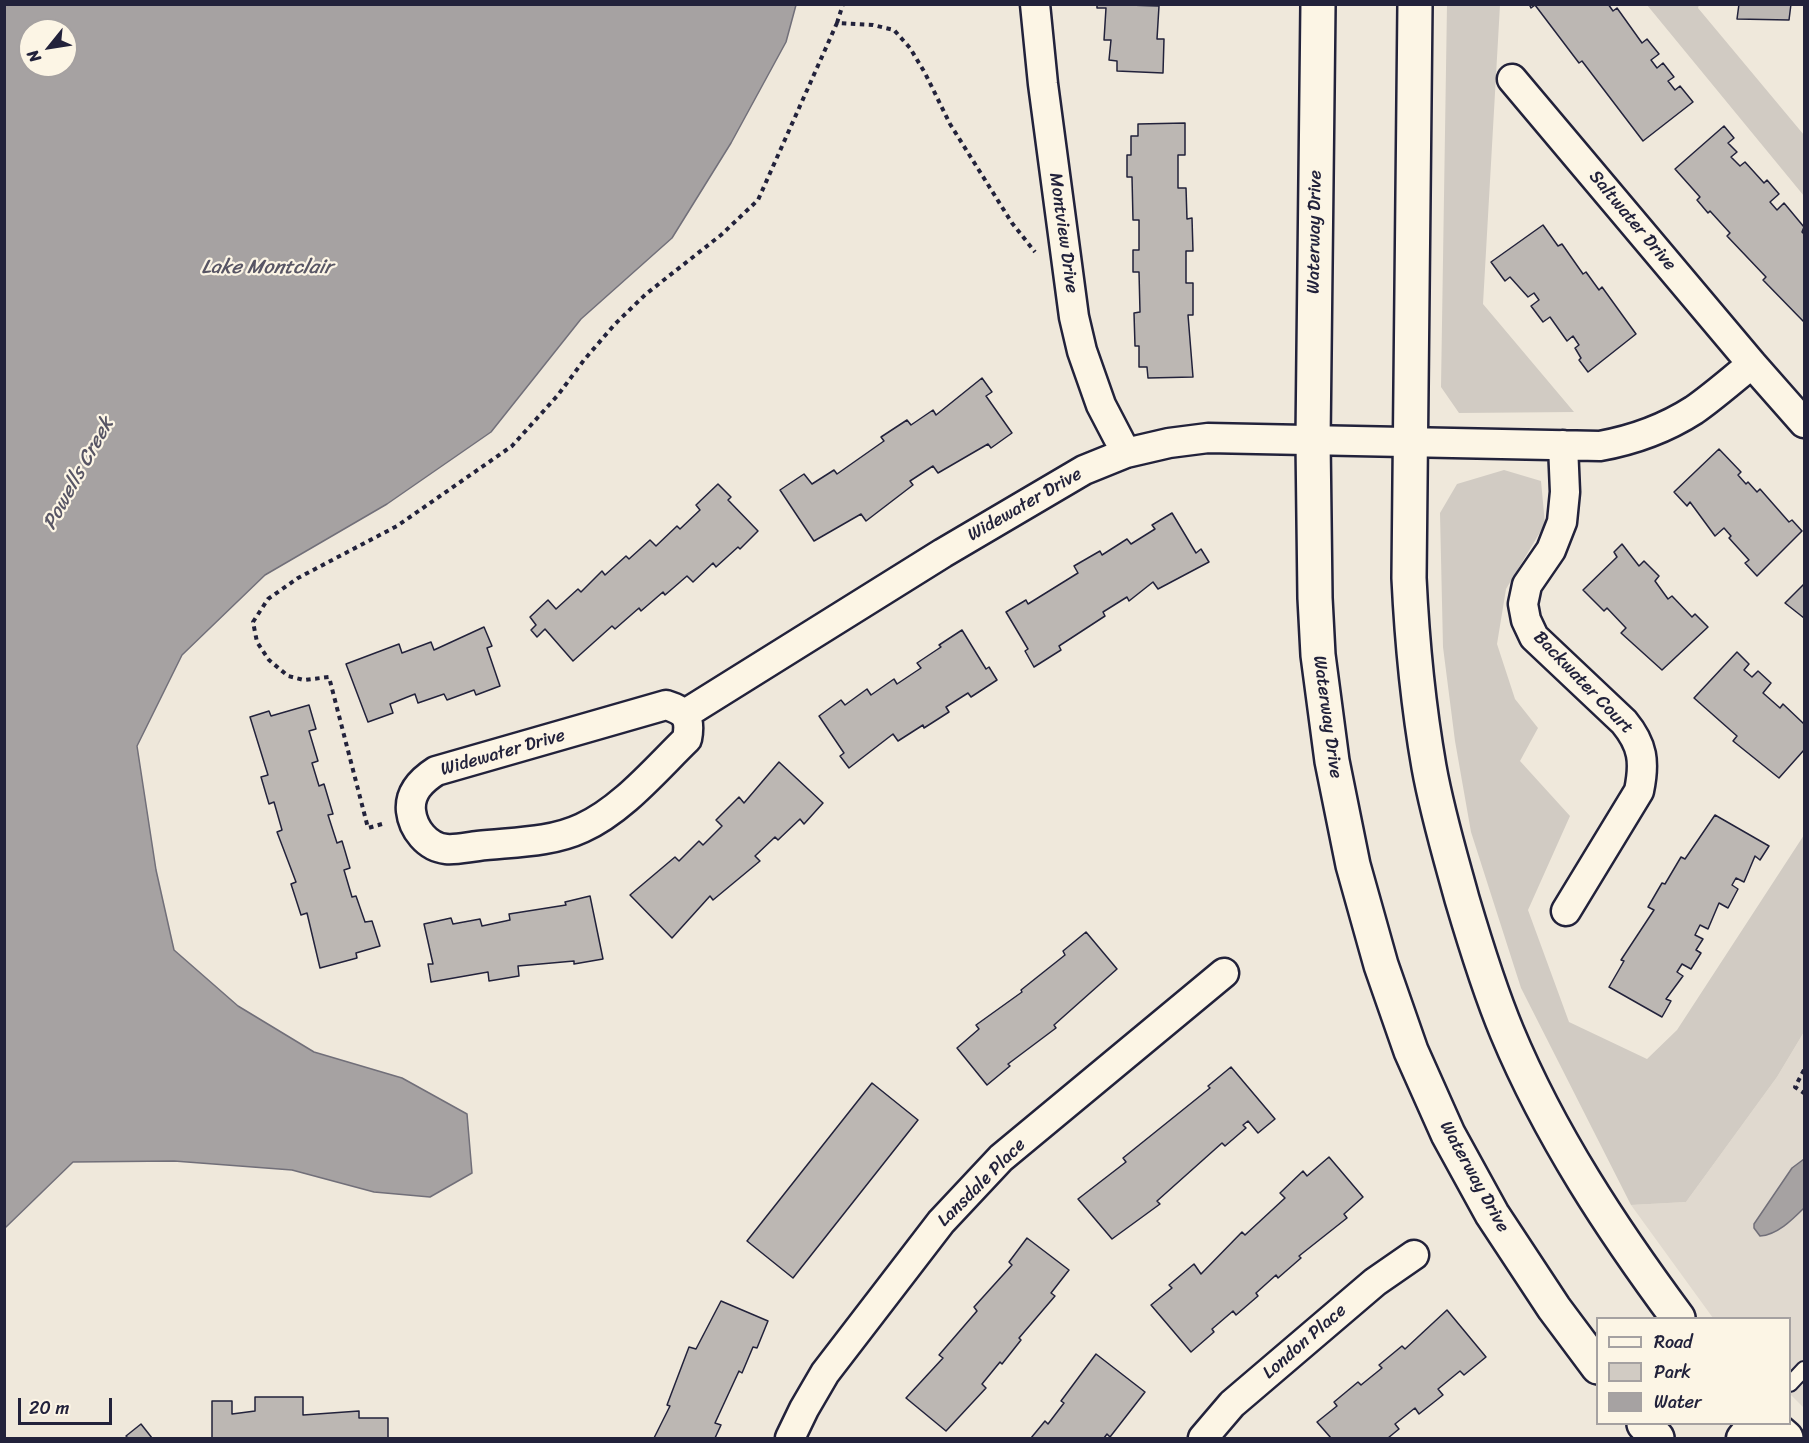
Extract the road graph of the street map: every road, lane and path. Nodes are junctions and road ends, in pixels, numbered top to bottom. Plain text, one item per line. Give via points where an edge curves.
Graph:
1 (843, 4) edge
2 (1035, 4) edge
3 (1318, 4) edge
4 (1415, 4) edge
5 (837, 23) junction
6 (1512, 79) dead end
7 (1039, 257) dead end
8 (1752, 364) junction
9 (1804, 423) edge
10 (1313, 440) junction
11 (1410, 442) junction
12 (1563, 445) junction
13 (1126, 453) junction
14 (685, 714) junction
15 (412, 815) junction
16 (1566, 911) dead end
17 (1224, 973) dead end
18 (1804, 1070) edge
19 (1804, 1093) edge
20 (1414, 1255) dead end
21 (1677, 1317) edge
22 (1596, 1364) edge
23 (1804, 1369) edge
24 (1791, 1383) edge
25 (1645, 1425) edge
26 (1751, 1425) edge
27 (1771, 1425) edge
28 (790, 1438) edge
29 (1203, 1438) edge
30 (1657, 1438) edge
31 (1741, 1438) edge
32 (1786, 1438) edge

1 - 5 path
2 - 13 street, Montview Drive via 1074,317 1101,405
3 - 10 street, Waterway Drive
4 - 11 street
5 - 7 path via 894,30 910,48 950,124 1012,223
5 - 15 path via 758,200 615,324 512,446 397,526 298,578 268,599 253,622 257,642 269,660 288,676 304,680 329,677 368,828
6 - 8 street, Saltwater Drive
8 - 9 street, Saltwater Drive
8 - 12 street via 1694,410 1656,430 1599,446
10 - 11 street, Widewater Drive
10 - 13 street, Widewater Drive via 1208,438
10 - 22 street, Waterway Drive via 1318,655 1332,761 1353,865 1381,965 1411,1051 1453,1144 1492,1214
11 - 12 street
11 - 21 street via 1413,654 1440,821 1476,946 1507,1031 1545,1113 1602,1211
12 - 16 street, Backwater Court via 1562,522 1551,550 1527,585 1523,604 1526,620 1534,637 1632,732 1640,748 1643,770 1639,791
13 - 14 street, Widewater Drive via 1074,476 943,553
14 - 15 street, Widewater Drive via 666,705 436,771 414,792
14 - 15 street via 690,726 687,739 611,811 581,828 548,838 446,849 427,841 414,825
17 - 28 street, Lansdale Place via 1001,1158 941,1222 825,1373
18 - 19 path via 1795,1087
20 - 29 street, London Place via 1375,1282 1232,1404
23 - 24 lane
25 - 30 street
26 - 31 street
27 - 32 street

